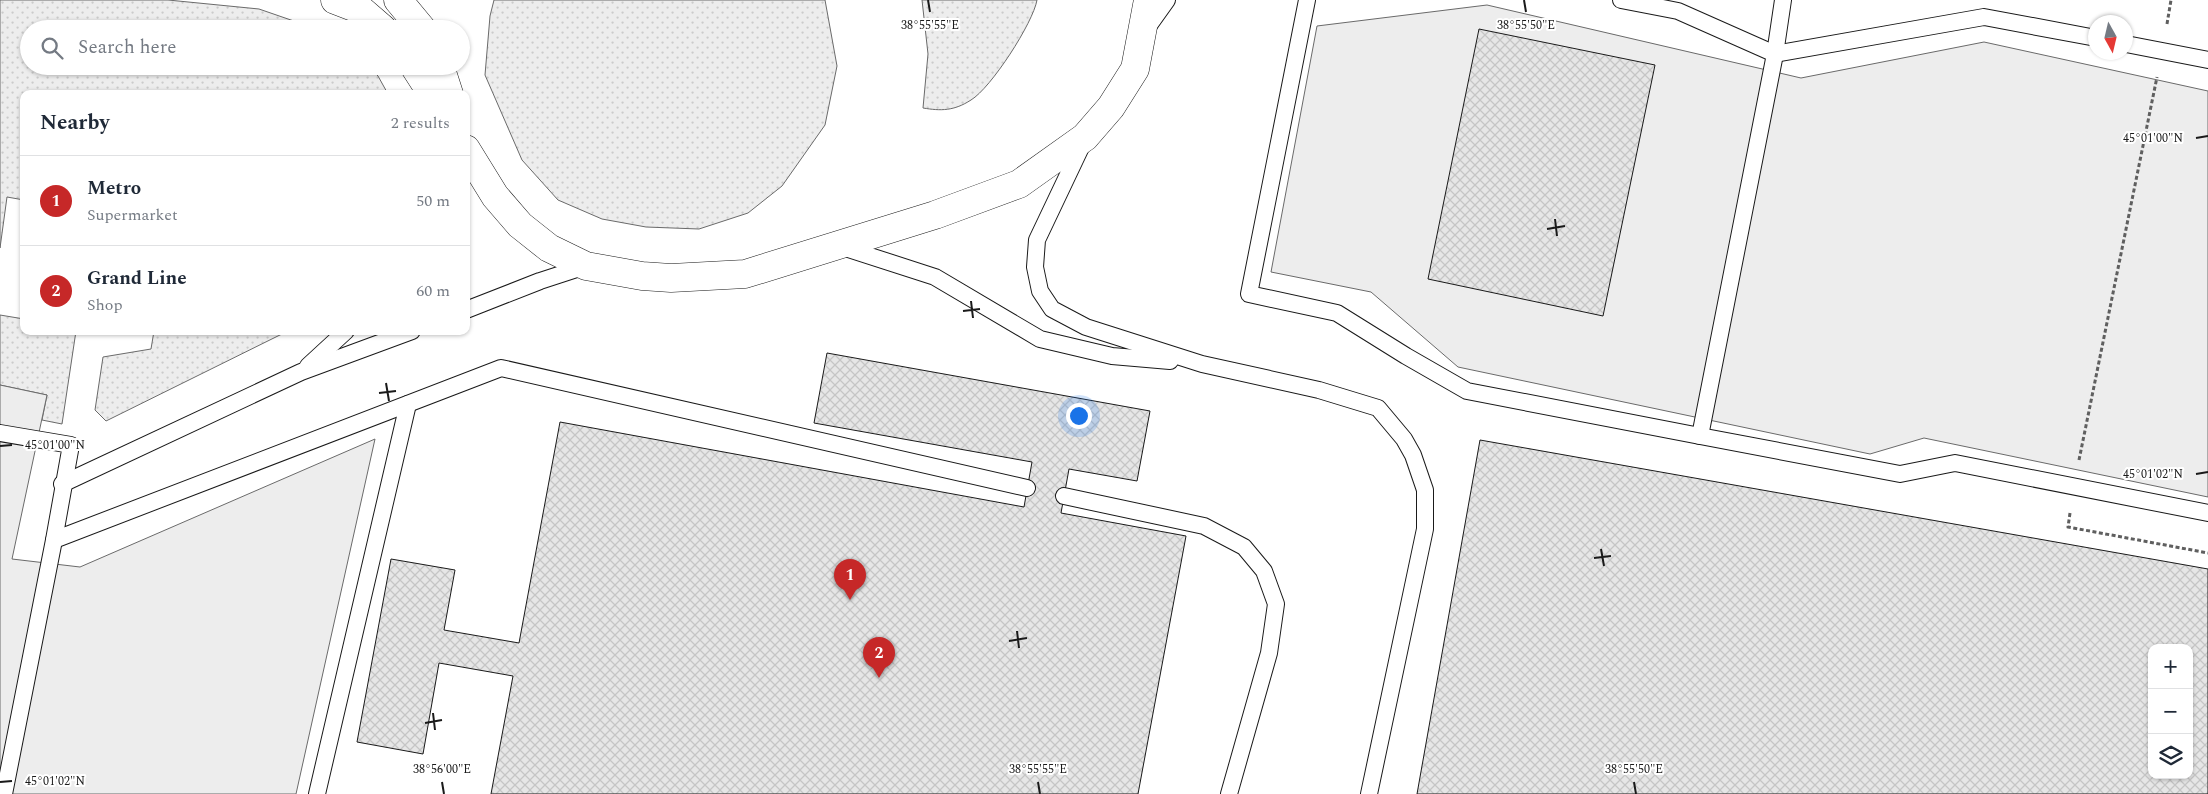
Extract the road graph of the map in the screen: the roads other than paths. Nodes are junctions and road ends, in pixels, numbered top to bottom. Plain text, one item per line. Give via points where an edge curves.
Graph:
1 (335, 0) edge
2 (398, 0) edge
3 (1148, 0) edge
4 (1167, 0) edge
5 (1307, 0) edge
6 (1621, 0) edge
7 (1783, 0) edge
8 (373, 20) edge
9 (415, 20) edge
10 (1143, 34) junction
11 (2088, 36) edge
12 (2133, 45) edge
13 (1775, 54) junction
14 (2208, 60) edge
15 (427, 79) edge
16 (443, 90) edge
17 (1085, 137) junction
18 (470, 155) edge
19 (839, 246) junction
20 (586, 266) junction
21 (470, 308) edge
22 (342, 335) edge
23 (401, 335) edge
24 (1202, 364) junction
25 (301, 372) junction
26 (408, 404) junction
27 (0, 432) edge
28 (1700, 436) junction
29 (62, 484) junction
30 (1028, 488) dead end
31 (1064, 496) dead end
32 (2208, 513) edge
33 (54, 540) junction
34 (4, 794) edge
35 (316, 794) edge
36 (1229, 794) edge
37 (1369, 794) edge

1 - 8 street via 361,10
2 - 9 street
3 - 10 street
4 - 10 lane
5 - 28 lane via 1249,294 1337,312 1467,391
6 - 13 lane via 1678,11
7 - 13 lane
10 - 17 street via 1135,69 1111,107
11 - 13 lane via 1984,16
12 - 14 lane
13 - 28 lane
15 - 16 street
17 - 19 street via 1019,184
17 - 24 lane via 1037,240 1035,267 1040,291 1052,309 1086,327
18 - 20 street via 495,196 520,225 549,248
19 - 20 street via 745,274 671,278
19 - 24 lane via 935,277 1040,339 1112,356
20 - 21 lane
22 - 25 lane
23 - 25 lane
24 - 37 lane via 1319,390 1378,408 1404,439 1413,456 1424,490 1425,529
25 - 29 lane
26 - 30 lane via 501,368
26 - 33 lane
26 - 35 lane
27 - 29 lane via 71,445
28 - 32 lane via 1900,474 1955,463
29 - 33 lane
31 - 36 lane via 1204,526 1244,547 1264,571 1276,604 1269,653
33 - 34 lane

